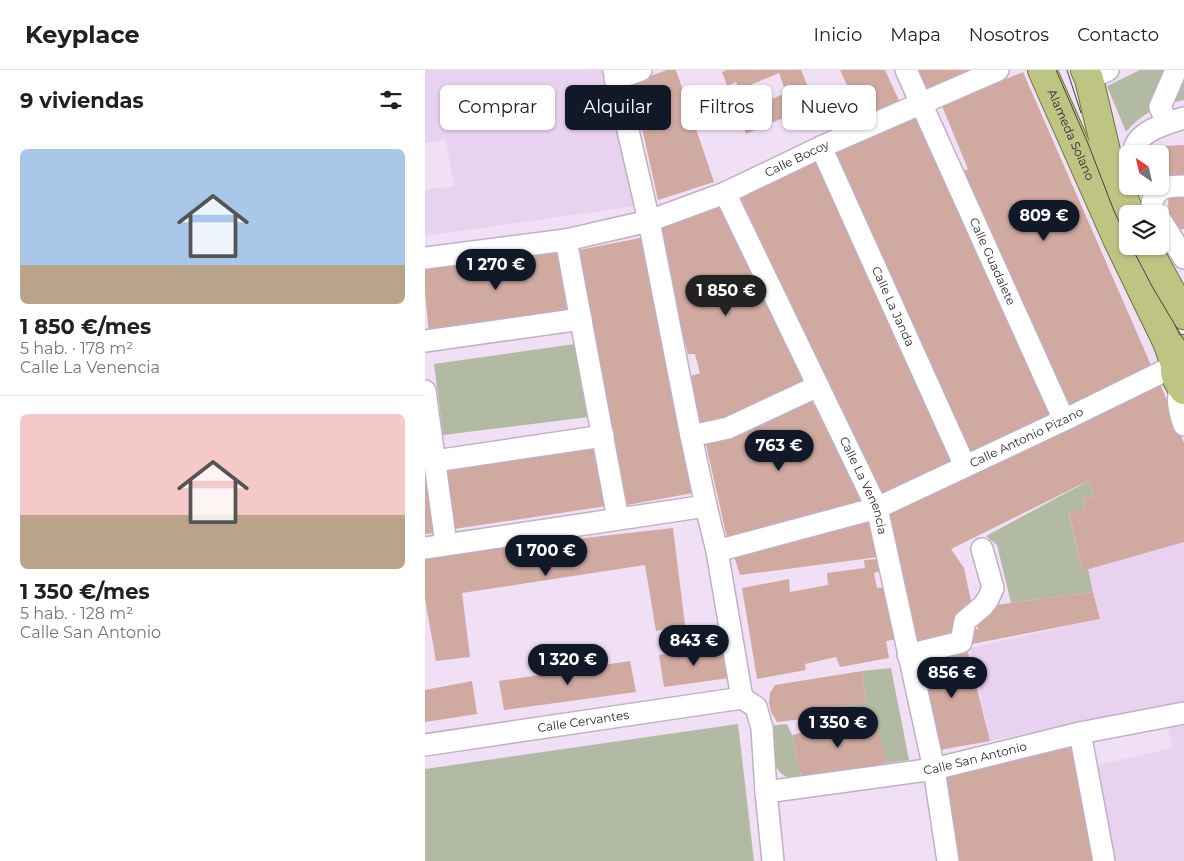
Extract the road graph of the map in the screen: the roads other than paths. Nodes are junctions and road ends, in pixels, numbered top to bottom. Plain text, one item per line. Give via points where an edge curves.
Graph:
1 (641, 70) edge
2 (906, 70) edge
3 (998, 70) edge
4 (1042, 70) edge
5 (1176, 70) edge
6 (1094, 73) edge
7 (614, 74) edge
8 (920, 103) junction
9 (1175, 120) edge
10 (1136, 145) edge
11 (821, 147) junction
12 (1184, 186) edge
13 (725, 193) junction
14 (1146, 205) edge
15 (1149, 205) edge
16 (649, 221) junction
17 (1169, 232) edge
18 (566, 240) junction
19 (1182, 247) edge
20 (1151, 255) edge
21 (425, 258) edge
22 (1184, 315) edge
23 (581, 319) junction
24 (425, 341) edge
25 (1181, 372) edge
26 (818, 386) junction
27 (425, 392) edge
28 (1064, 420) junction
29 (1184, 425) edge
30 (603, 436) junction
31 (691, 436) junction
32 (435, 461) junction
33 (965, 466) junction
34 (706, 506) junction
35 (877, 508) junction
36 (619, 520) junction
37 (446, 544) junction
38 (425, 548) edge
39 (982, 549) dead end
40 (717, 550) junction
41 (908, 655) junction
42 (742, 698) junction
43 (1184, 713) edge
44 (1080, 733) junction
45 (425, 745) edge
46 (934, 769) junction
47 (766, 792) junction
48 (773, 861) edge
49 (948, 861) edge
50 (1104, 861) edge

1 - 7 street
2 - 8 street, Calle Guadalete
3 - 8 street, Calle Bocoy
4 - 25 main road, Alameda Solano
5 - 9 street via 1160,107
6 - 14 main road, Alameda Solano via 1106,151
7 - 16 street
8 - 11 street, Calle Bocoy
8 - 28 street, Calle Guadalete
9 - 10 street via 1141,136
11 - 13 street, Calle Bocoy
11 - 33 street, Calle La Janda
12 - 15 street via 1166,186 1156,193
13 - 16 street, Calle Bocoy
13 - 26 street, Calle La Venencia
16 - 18 street, Calle Bocoy
16 - 31 street
17 - 19 street
18 - 21 street, Calle Bocoy
18 - 23 street
20 - 22 main road
23 - 24 street
23 - 30 street
25 - 28 street, Calle Antonio Pizano via 1158,374
25 - 29 street via 1178,410
26 - 31 street via 728,428
26 - 35 street, Calle La Venencia
27 - 32 street
28 - 33 street, Calle Antonio Pizano
30 - 32 street
30 - 36 street
31 - 34 street
32 - 37 street
33 - 35 street, Calle Antonio Pizano
34 - 36 street
34 - 40 street
35 - 40 street, Calle Antonio Pizano
35 - 41 street, Calle La Venencia
36 - 37 street
37 - 38 street
39 - 41 street via 993,588 983,606 965,621 961,642
40 - 42 street
41 - 46 street, Calle La Venencia
42 - 45 street, Calle Cervantes
42 - 47 street via 756,707 762,728
43 - 44 street, Calle San Antonio
44 - 46 street, Calle San Antonio
44 - 50 street
46 - 47 street, Calle San Antonio
46 - 49 street, Calle La Venencia
47 - 48 street

